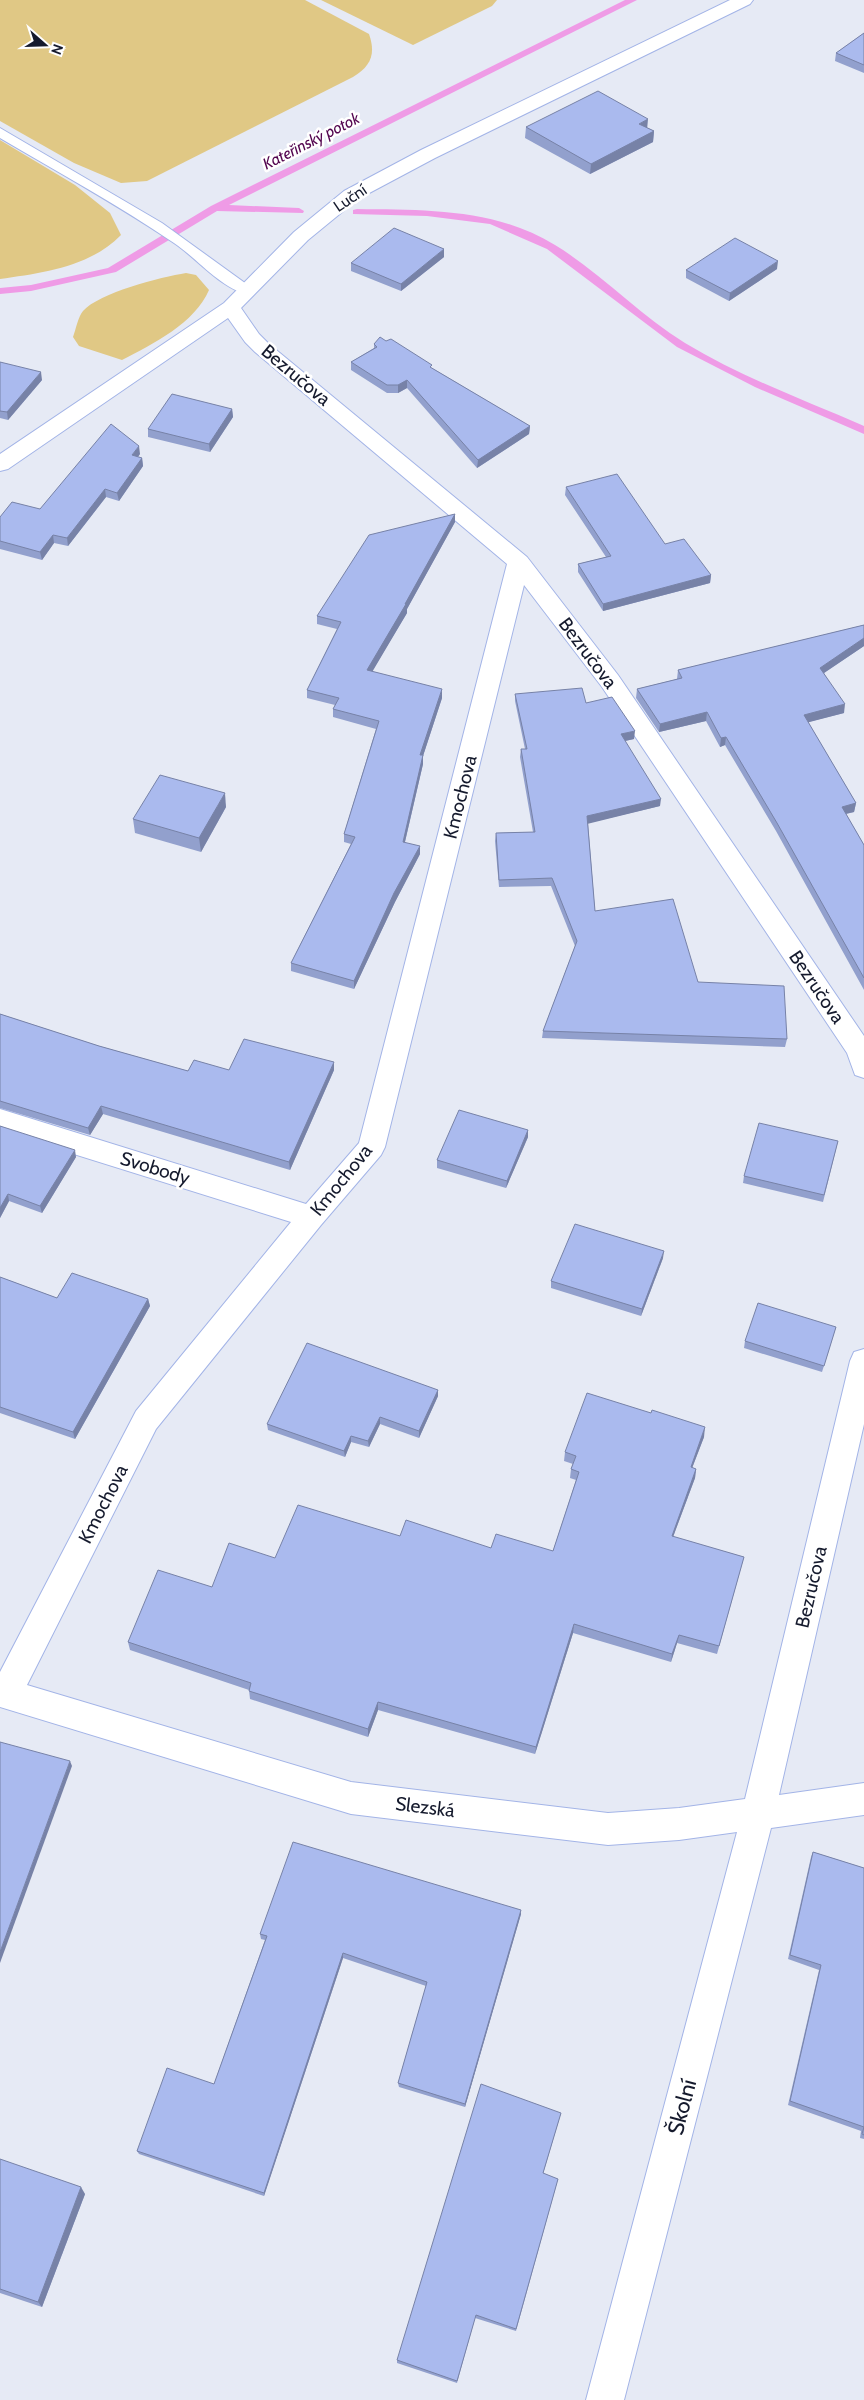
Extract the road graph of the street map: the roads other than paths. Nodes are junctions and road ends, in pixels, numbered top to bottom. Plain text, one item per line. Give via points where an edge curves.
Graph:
1 (744, 0) edge
2 (0, 132) edge
3 (249, 290) junction
4 (231, 307) junction
5 (0, 464) edge
6 (519, 562) junction
7 (864, 1068) edge
8 (0, 1120) edge
9 (311, 1217) junction
10 (864, 1361) edge
11 (3, 1693) edge
12 (864, 1799) edge
13 (758, 1813) junction
14 (605, 2400) edge

1 - 3 street, Luční via 428,154 351,195 301,236
2 - 3 lane via 145,217 193,249 226,278
3 - 4 street, Luční
4 - 5 street, Luční
4 - 6 street, Bezručova via 262,348
6 - 7 street, Bezručova via 610,681 860,1051
6 - 9 street, Kmochova via 372,1147
8 - 9 street, Svobody
9 - 11 street, Kmochova via 146,1420
10 - 13 street, Bezručova
11 - 13 street, Slezská via 351,1798 608,1829 680,1824
12 - 13 street, Slezská
13 - 14 street, Školní

